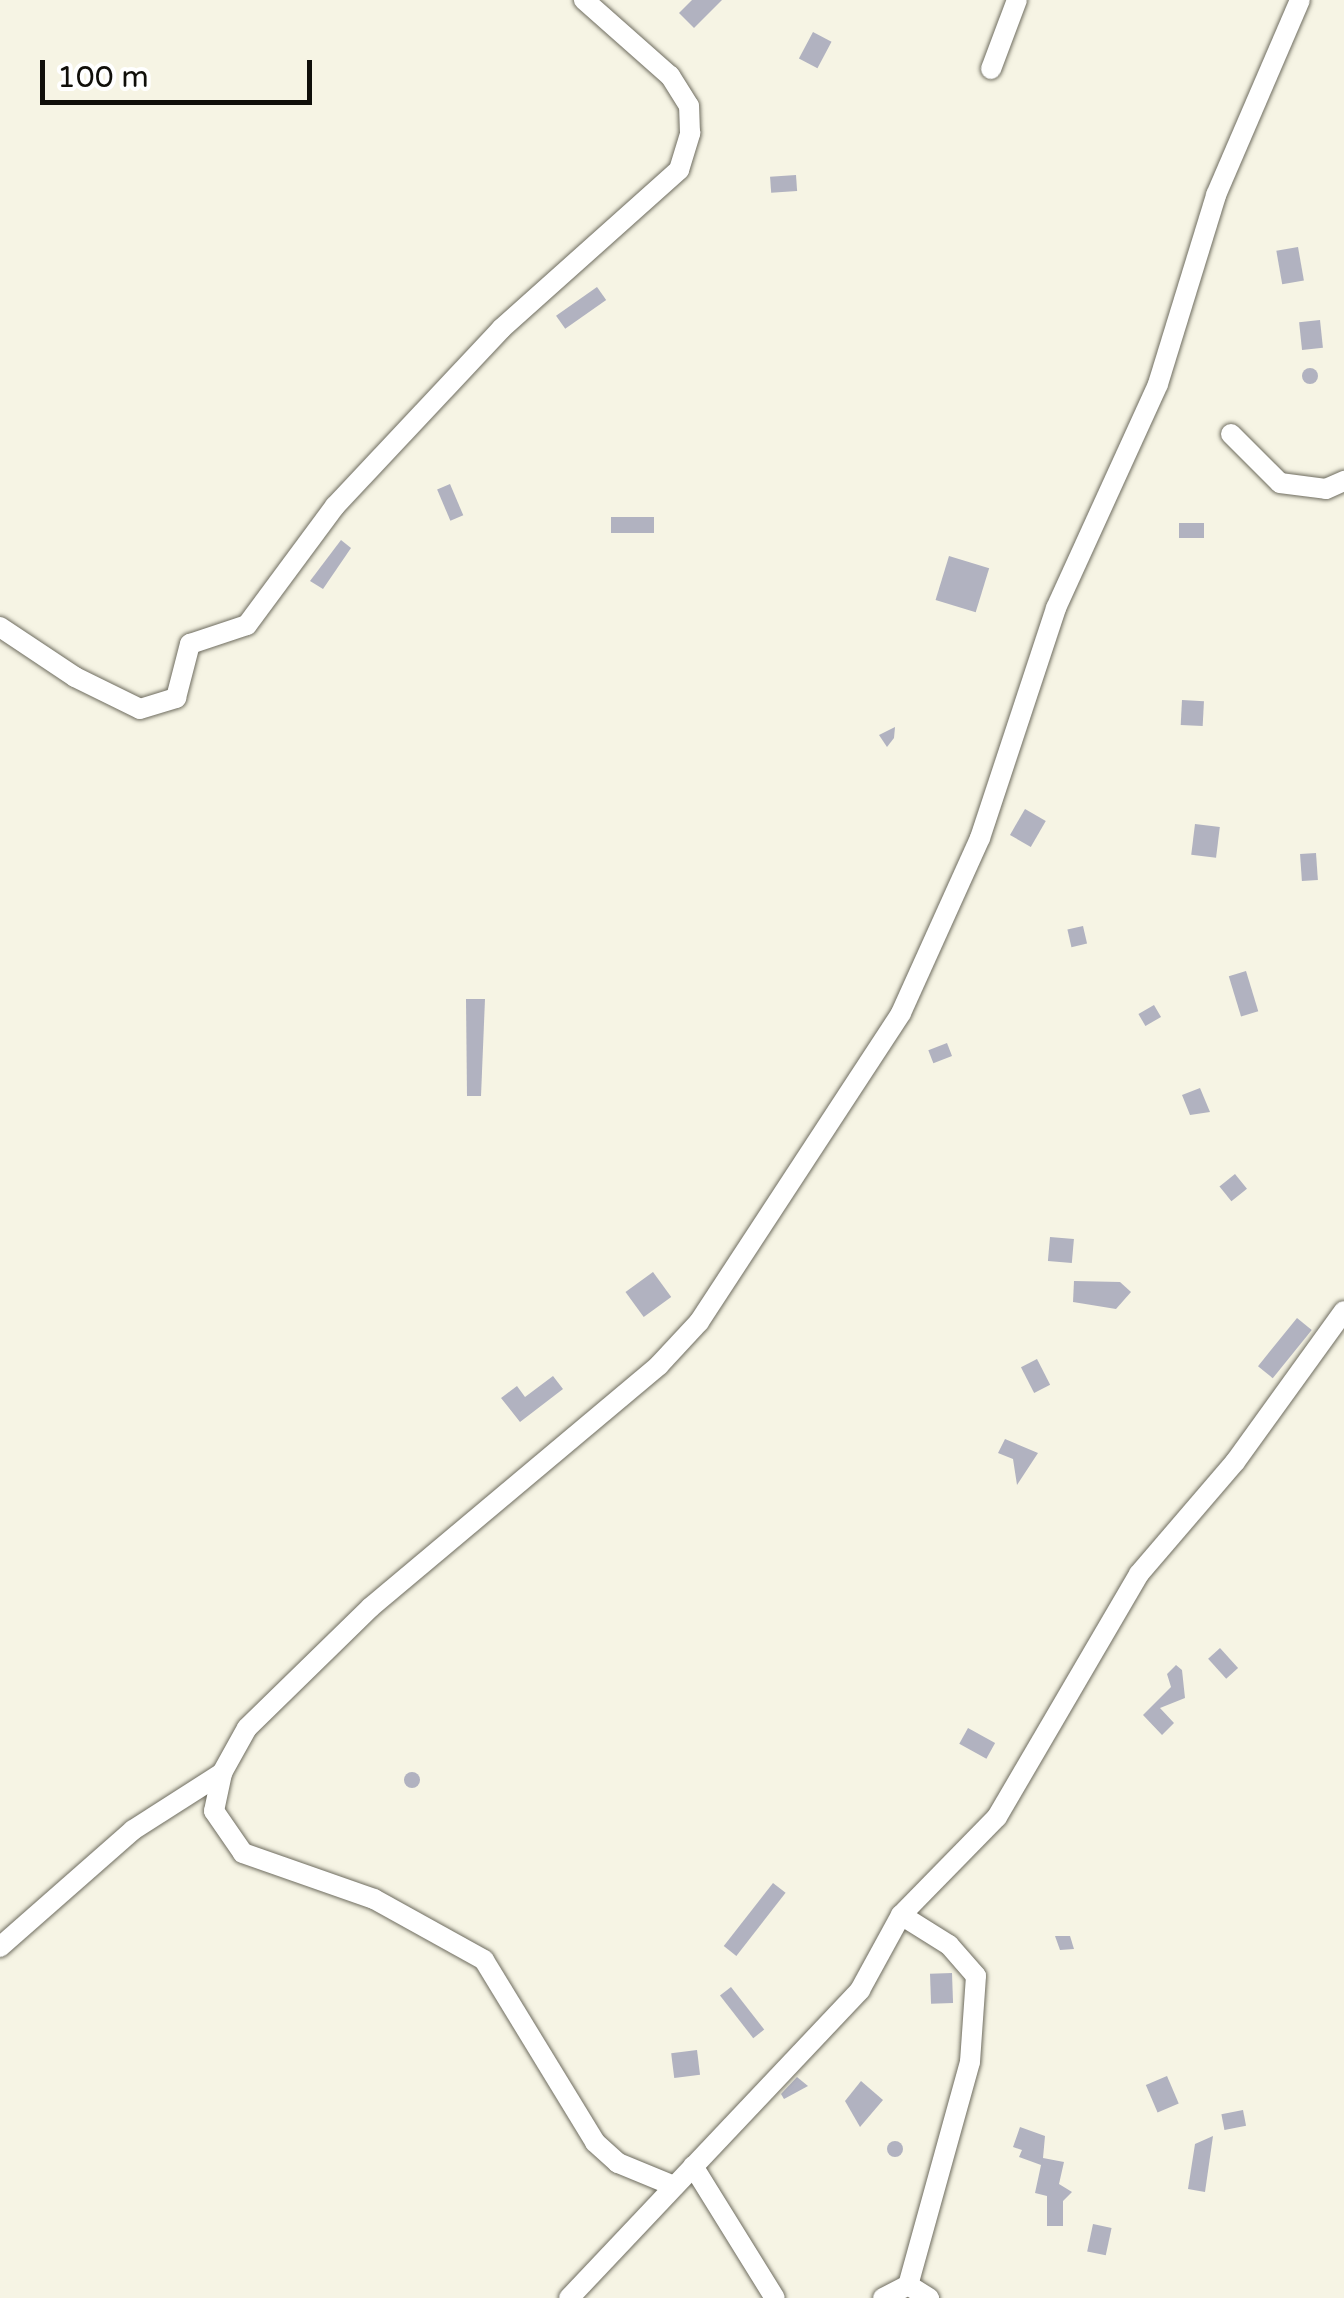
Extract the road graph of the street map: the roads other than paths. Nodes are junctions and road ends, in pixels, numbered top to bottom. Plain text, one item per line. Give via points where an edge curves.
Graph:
1 (584, 0) edge
2 (1017, 0) edge
3 (1300, 0) edge
4 (991, 69) dead end
5 (1231, 434) dead end
6 (1344, 481) edge
7 (0, 627) edge
8 (1344, 1310) edge
9 (222, 1773) junction
10 (902, 1915) junction
11 (0, 1947) edge
12 (693, 2166) junction
13 (674, 2186) junction
14 (908, 2285) junction
15 (569, 2298) edge
16 (775, 2298) edge
17 (883, 2298) edge
18 (928, 2298) edge

1 - 7 street via 670,76 689,106 690,133 679,170 501,329 335,506 255,617 190,644 176,698 140,710
2 - 4 street
3 - 9 street via 1216,196 1158,384 1056,608 980,838 891,1029 699,1322 659,1365 371,1607 247,1728
5 - 6 street via 1280,483 1326,489
8 - 10 street via 1236,1462 1138,1574 997,1816
9 - 11 street via 133,1830
9 - 13 street via 214,1811 243,1853 374,1899 468,1948 501,1980 594,2142 618,2163
10 - 12 street via 860,1990
10 - 14 street via 967,1961 978,1998 970,2062
12 - 13 street
12 - 16 street
13 - 15 street
14 - 17 street
14 - 18 street

